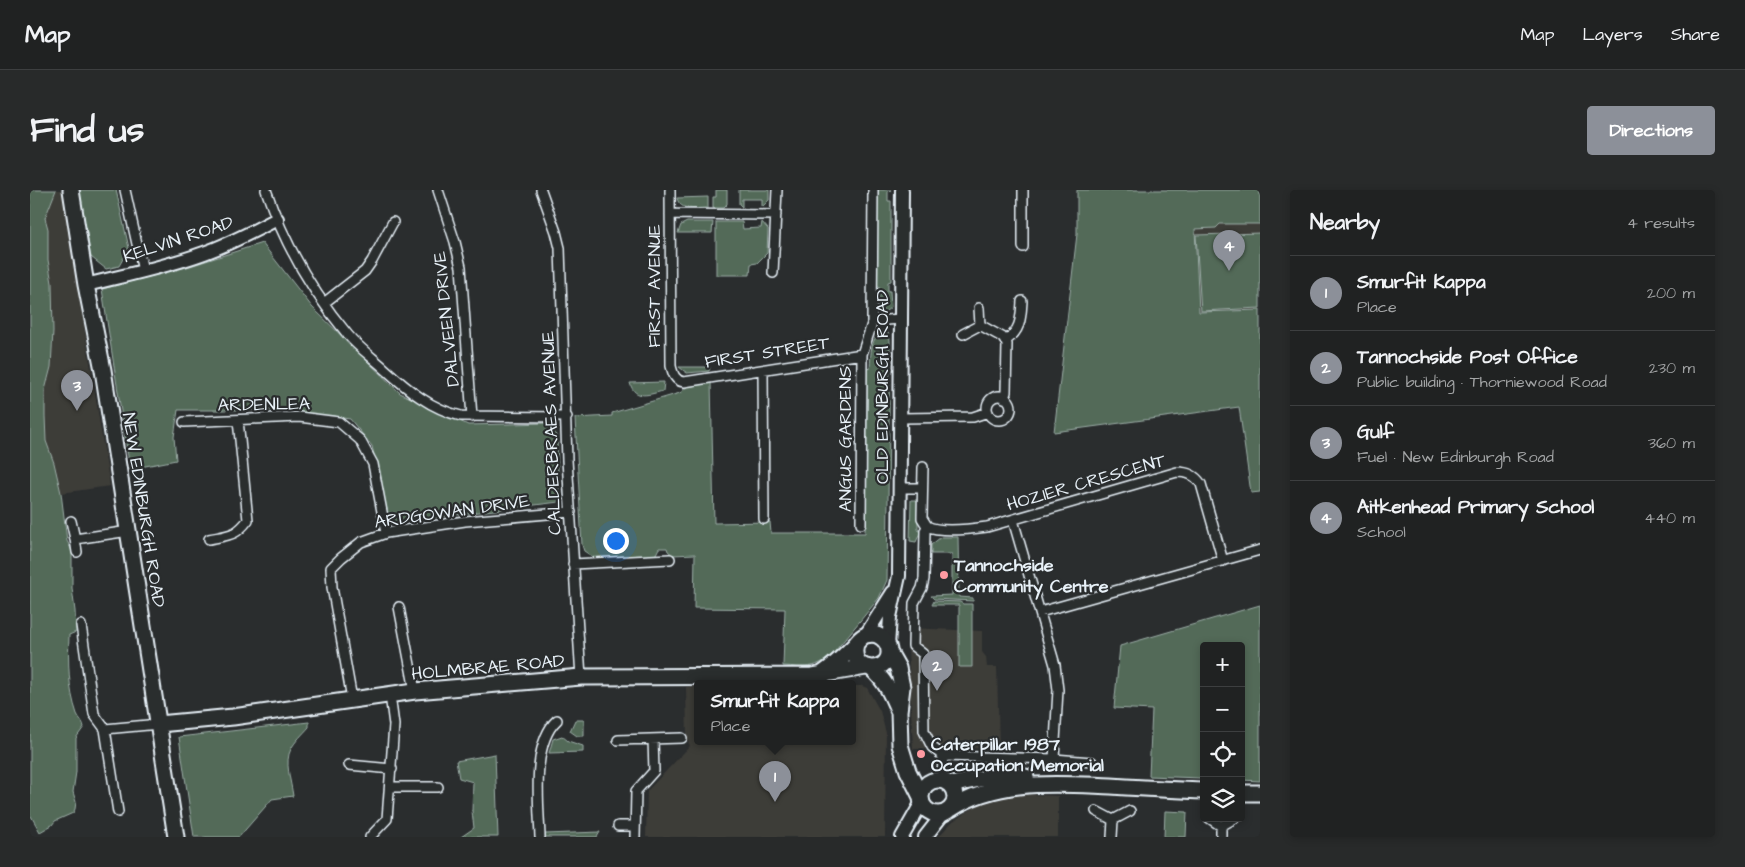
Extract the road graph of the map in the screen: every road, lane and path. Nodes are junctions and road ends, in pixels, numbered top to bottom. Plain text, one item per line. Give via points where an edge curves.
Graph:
1 (71, 190) edge
2 (125, 190) edge
3 (266, 190) edge
4 (438, 190) edge
5 (541, 190) edge
6 (670, 190) edge
7 (777, 190) edge
8 (873, 190) edge
9 (902, 190) edge
10 (1024, 190) edge
11 (670, 214) junction
12 (776, 215) junction
13 (277, 219) junction
14 (393, 222) dead end
15 (1023, 247) dead end
16 (142, 271) junction
17 (773, 273) dead end
18 (86, 284) junction
19 (1022, 301) dead end
20 (324, 304) junction
21 (979, 308) dead end
22 (901, 319) junction
23 (872, 320) junction
24 (980, 326) junction
25 (963, 334) dead end
26 (1005, 341) junction
27 (862, 354) junction
28 (763, 370) junction
29 (678, 380) joint
30 (1004, 398) junction
31 (988, 412) junction
32 (472, 417) junction
33 (567, 417) junction
34 (901, 418) junction
35 (238, 420) junction
36 (184, 422) dead end
37 (922, 467) dead end
38 (900, 488) junction
39 (922, 488) junction
40 (571, 512) junction
41 (764, 519) dead end
42 (1013, 520) junction
43 (71, 521) dead end
44 (861, 524) dead end
45 (927, 526) junction
46 (129, 531) junction
47 (386, 533) junction
48 (75, 539) junction
49 (209, 539) dead end
50 (1260, 550) edge
51 (77, 552) dead end
52 (670, 559) dead end
53 (1223, 561) junction
54 (573, 564) junction
55 (898, 584) junction
56 (399, 607) dead end
57 (1040, 612) junction
58 (81, 625) dead end
59 (860, 640) junction
60 (888, 649) junction
61 (868, 668) junction
62 (822, 674) junction
63 (581, 677) junction
64 (415, 691) junction
65 (390, 695) junction
66 (352, 699) junction
67 (899, 711) junction
68 (556, 720) dead end
69 (159, 724) junction
70 (105, 729) junction
71 (682, 738) dead end
72 (653, 739) junction
73 (618, 740) dead end
74 (903, 755) junction
75 (943, 756) junction
76 (1054, 759) junction
77 (1092, 762) dead end
78 (349, 765) dead end
79 (392, 770) junction
80 (942, 782) junction
81 (1054, 783) junction
82 (390, 786) junction
83 (438, 787) dead end
84 (1200, 792) edge
85 (1245, 793) edge
86 (1260, 793) edge
87 (922, 800) junction
88 (1096, 811) dead end
89 (1130, 811) dead end
90 (118, 812) dead end
91 (947, 812) junction
92 (1113, 820) junction
93 (1214, 822) edge
94 (1228, 822) edge
95 (618, 826) dead end
96 (636, 826) junction
97 (1221, 826) junction
98 (174, 837) edge
99 (370, 837) edge
100 (540, 837) edge
101 (635, 837) edge
102 (902, 837) edge
103 (925, 837) edge
104 (1112, 837) edge
105 (1221, 837) edge

1 - 18 main road, NEW EDINBURGH ROAD
2 - 16 street
3 - 13 street
4 - 32 street, DALVEEN DRIVE via 461,267
5 - 33 street, CALDERBRAES AVENUE via 560,248
6 - 11 street, FIRST AVENUE
7 - 12 street
8 - 23 street, ANGUS GARDENS
9 - 22 main road, OLD EDINBURGH ROAD
10 - 15 street
11 - 12 street
11 - 29 street, FIRST AVENUE via 671,366
12 - 17 street
13 - 16 main road, KELVIN ROAD via 206,252
13 - 20 street via 307,279
14 - 20 street via 365,271
16 - 18 main road, KELVIN ROAD
18 - 46 main road, NEW EDINBURGH ROAD
19 - 26 street via 1020,324 1014,335
20 - 32 street via 349,336 398,381 436,407 451,414
21 - 24 street
22 - 23 street
22 - 34 main road, OLD EDINBURGH ROAD
23 - 27 street, ANGUS GARDENS
24 - 25 street
24 - 26 street
26 - 30 street
27 - 28 street, FIRST STREET
27 - 44 street, ANGUS GARDENS
28 - 29 street, FIRST STREET via 684,382
28 - 41 street
30 - 31 street via 992,399
30 - 31 street via 1011,409 1008,416 997,420
31 - 34 street via 973,417
32 - 33 street
33 - 40 street, CALDERBRAES AVENUE
34 - 38 main road, OLD EDINBURGH ROAD
35 - 36 street, ARDENLEA
35 - 47 street, ARDENLEA via 299,417 339,422 360,440 373,464
35 - 49 street via 248,520 240,530
37 - 39 street
38 - 39 street
38 - 55 main road, OLD EDINBURGH ROAD
39 - 45 street via 922,518
40 - 47 street, ARDGOWAN DRIVE
40 - 54 street, CALDERBRAES AVENUE
42 - 45 street, HOZIER CRESCENT via 976,528 935,529
42 - 53 street, HOZIER CRESCENT via 1183,472 1193,475 1201,484
42 - 57 street
43 - 48 street
45 - 75 street via 924,579 914,603 913,646 923,654 924,731 932,747
46 - 48 street
46 - 69 main road, NEW EDINBURGH ROAD
47 - 66 street, ARDGOWAN DRIVE via 362,542 331,568
48 - 51 street
50 - 53 street
52 - 54 street
53 - 57 street
54 - 63 street, CALDERBRAES AVENUE
55 - 59 main road
55 - 60 main road, OLD EDINBURGH ROAD via 889,623
56 - 64 street
57 - 76 street via 1057,680
58 - 70 street via 94,714
59 - 60 main road via 876,635 886,641
59 - 61 main road via 855,655 857,661
59 - 62 main road
60 - 61 main road via 888,658 881,666
60 - 67 main road, OLD EDINBURGH ROAD via 898,668 902,687
61 - 62 main road, HOLMBRAE ROAD
61 - 67 main road, OLD EDINBURGH ROAD via 890,688
62 - 63 main road, HOLMBRAE ROAD
63 - 64 main road, HOLMBRAE ROAD
64 - 65 main road, HOLMBRAE ROAD
65 - 66 main road, HOLMBRAE ROAD
65 - 79 street via 394,724
66 - 69 main road, HOLMBRAE ROAD via 233,717
67 - 74 main road, OLD EDINBURGH ROAD
68 - 100 street via 547,730 540,759
69 - 70 street
69 - 98 main road, NEW EDINBURGH ROAD
70 - 90 street
71 - 72 street
72 - 73 street
72 - 96 street via 654,771 636,791
74 - 80 main road via 919,774
74 - 87 main road, OLD EDINBURGH ROAD
75 - 76 street
75 - 80 street
76 - 77 street
78 - 79 street
79 - 82 street
80 - 81 main road via 995,776
80 - 87 main road via 924,787
80 - 91 main road via 954,789 955,800
81 - 84 main road
81 - 91 main road via 1005,787 980,794
82 - 83 street
82 - 99 street via 388,819
85 - 86 main road
87 - 91 main road via 924,807 932,813
87 - 102 main road
88 - 92 street
89 - 92 street
91 - 103 main road
92 - 104 street
93 - 97 street
94 - 97 street
95 - 96 street
96 - 101 street
97 - 105 street

